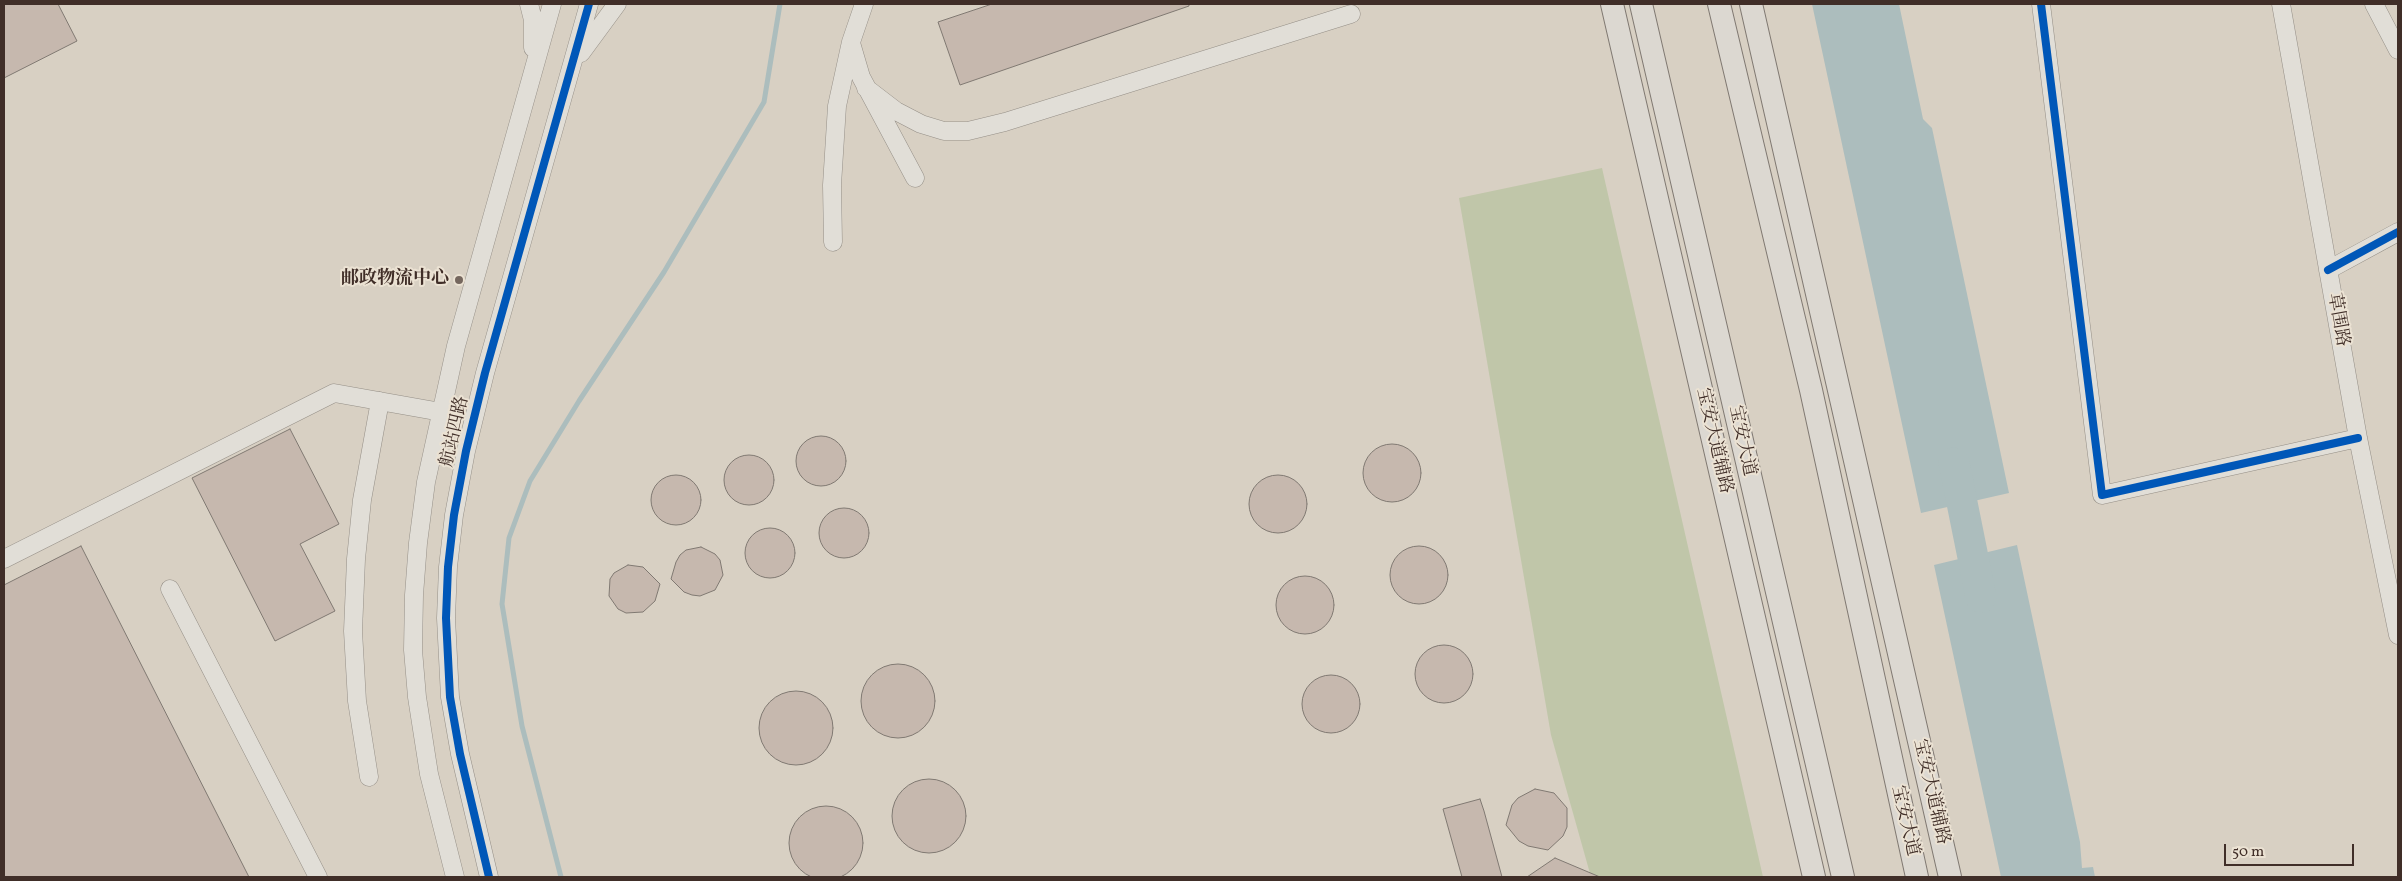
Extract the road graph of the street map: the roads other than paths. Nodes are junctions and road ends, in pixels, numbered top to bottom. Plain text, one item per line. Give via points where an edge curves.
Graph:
1 (529, 4) edge
2 (552, 4) edge
3 (589, 4) edge
4 (617, 4) edge
5 (864, 4) edge
6 (1612, 4) edge
7 (1641, 4) edge
8 (1719, 4) edge
9 (1738, 4) edge
10 (1751, 4) edge
11 (2041, 4) edge
12 (2281, 4) edge
13 (2374, 4) edge
14 (1351, 14) dead end
15 (851, 42) junction
16 (2398, 50) edge
17 (570, 71) junction
18 (530, 82) junction
19 (866, 88) junction
20 (1747, 122) junction
21 (915, 178) dead end
22 (2398, 232) edge
23 (833, 242) dead end
24 (2328, 270) junction
25 (380, 402) junction
26 (441, 412) junction
27 (1710, 430) junction
28 (2358, 438) junction
29 (1760, 524) junction
30 (4, 559) edge
31 (170, 589) dead end
32 (2398, 635) edge
33 (369, 777) dead end
34 (318, 877) edge
35 (455, 877) edge
36 (489, 877) edge
37 (1814, 877) edge
38 (1842, 877) edge
39 (1917, 877) edge
40 (1950, 877) edge

1 - 18 street via 534,41
2 - 18 street, 航站四路
3 - 17 street, 航站四路
4 - 17 street via 595,31
5 - 15 street
6 - 27 main road, 宝安大道辅路
7 - 29 main road, 宝安大道
8 - 20 main road, 宝安大道
9 - 20 main road
10 - 40 main road, 宝安大道辅路
11 - 28 street via 2102,495
12 - 24 street, 草围路
13 - 16 street
14 - 19 street via 968,131 944,131 921,124 896,111
15 - 19 street
15 - 23 street via 834,133
17 - 36 street, 航站四路 via 485,372 466,451 448,567 446,618 450,697
18 - 26 street, 航站四路 via 456,346
19 - 21 street
20 - 39 main road, 宝安大道 via 1811,390
22 - 24 street
24 - 28 street, 草围路
25 - 26 street
25 - 30 street via 334,393
25 - 33 street via 362,500 353,622 357,701
26 - 35 street, 航站四路 via 426,482 418,543 413,650 429,774
27 - 29 main road
27 - 37 main road, 宝安大道辅路
28 - 32 street, 草围路
29 - 38 main road, 宝安大道
31 - 34 street

